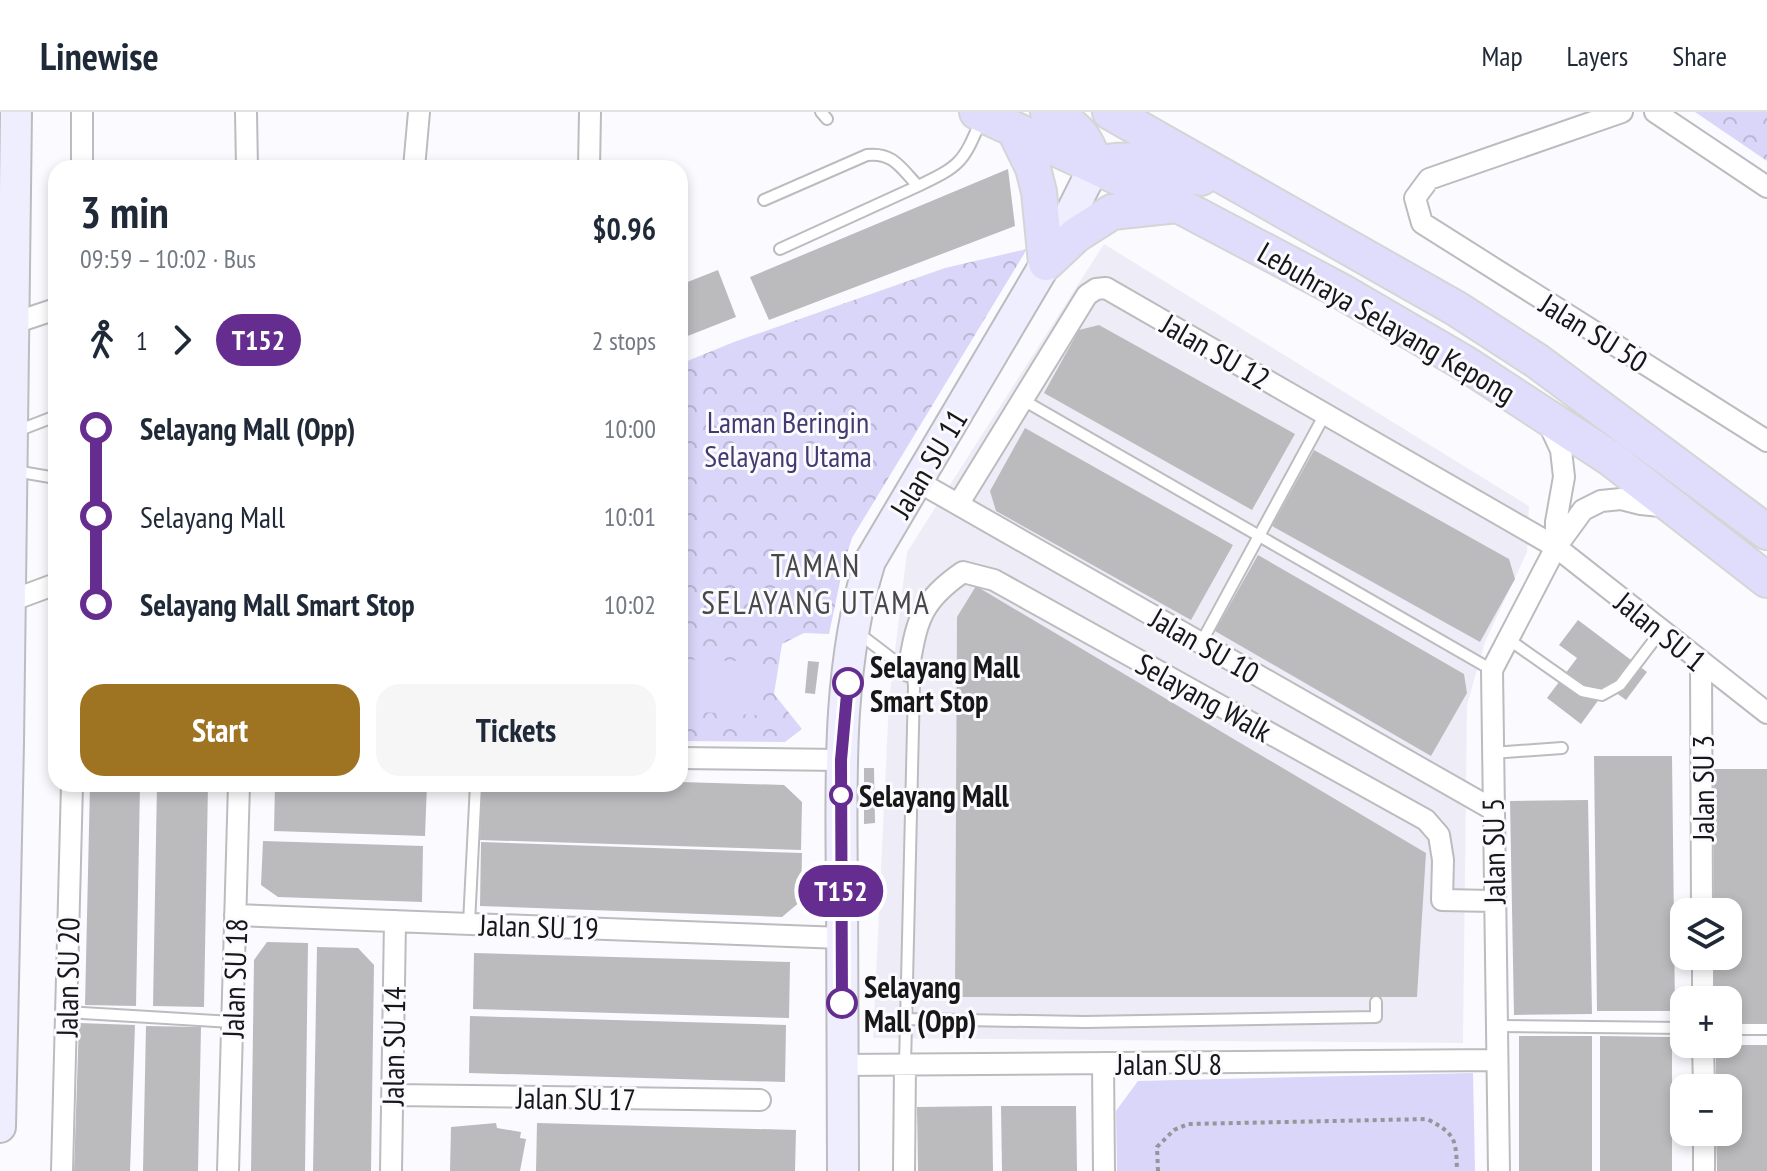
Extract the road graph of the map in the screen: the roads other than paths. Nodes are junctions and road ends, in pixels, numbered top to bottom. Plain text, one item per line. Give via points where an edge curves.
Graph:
1 (16, 112) edge
2 (82, 112) edge
3 (246, 112) edge
4 (419, 112) edge
5 (590, 112) edge
6 (1048, 112) edge
7 (1110, 112) edge
8 (1655, 112) edge
9 (980, 113) edge
10 (1616, 113) edge
11 (1015, 131) junction
12 (82, 160) edge
13 (247, 160) edge
14 (415, 160) edge
15 (589, 160) edge
16 (1095, 165) junction
17 (918, 186) junction
18 (1245, 187) junction
19 (1767, 187) edge
20 (764, 200) dead end
21 (1178, 205) junction
22 (7, 233) edge
23 (780, 249) dead end
24 (1046, 263) junction
25 (48, 312) edge
26 (14, 323) junction
27 (1023, 400) junction
28 (1325, 414) junction
29 (1545, 415) junction
30 (48, 418) edge
31 (8, 427) edge
32 (1767, 441) edge
33 (12, 470) junction
34 (48, 477) edge
35 (917, 481) junction
36 (959, 503) junction
37 (1675, 508) junction
38 (1767, 532) edge
39 (1259, 536) junction
40 (1556, 547) junction
41 (1767, 580) edge
42 (48, 587) edge
43 (10, 601) junction
44 (852, 629) junction
45 (1661, 631) junction
46 (1508, 639) junction
47 (1201, 643) junction
48 (1701, 663) junction
49 (1492, 670) junction
50 (908, 671) junction
51 (1767, 713) edge
52 (4, 744) edge
53 (1562, 748) dead end
54 (1492, 753) junction
55 (688, 758) edge
56 (841, 760) junction
57 (72, 792) edge
58 (239, 792) edge
59 (476, 792) edge
60 (1492, 809) junction
61 (1702, 898) edge
62 (1494, 901) junction
63 (235, 915) junction
64 (395, 921) junction
65 (469, 923) junction
66 (842, 938) junction
67 (1376, 1002) dead end
68 (66, 1012) junction
69 (906, 1019) junction
70 (232, 1022) junction
71 (1496, 1026) junction
72 (1670, 1028) edge
73 (1742, 1029) edge
74 (1767, 1029) edge
75 (1497, 1060) junction
76 (1103, 1063) junction
77 (842, 1065) junction
78 (905, 1065) junction
79 (393, 1095) junction
80 (760, 1100) dead end
81 (0, 1127) edge
82 (1704, 1146) edge
83 (62, 1171) edge
84 (228, 1171) edge
85 (391, 1171) edge
86 (843, 1171) edge
87 (904, 1171) edge
88 (1104, 1171) edge
89 (1499, 1171) edge
90 (1704, 1171) edge

1 - 22 street
2 - 12 street
3 - 13 street
4 - 14 street
5 - 15 street
6 - 16 main road via 1087,140
7 - 18 main road, Lebuhraya Selayang Kepong
8 - 19 street
9 - 11 main road, Lebuhraya Selayang Kepong
9 - 17 lane via 966,155
10 - 32 street, Jalan SU 50 via 1429,179 1415,198 1422,223
11 - 16 main road, Lebuhraya Selayang Kepong
11 - 24 main road via 1039,192
16 - 18 main road via 1117,158 1144,160
16 - 21 main road, Lebuhraya Selayang Kepong
16 - 24 street, Jalan SU 11
17 - 20 lane via 894,160 867,155
17 - 23 lane
18 - 38 main road, Lebuhraya Selayang Kepong via 1471,317
21 - 24 main road via 1112,212
21 - 29 main road, Lebuhraya Selayang Kepong via 1339,290
22 - 26 street
24 - 35 street, Jalan SU 11
25 - 26 street
26 - 31 street
27 - 28 street, Jalan SU 12 via 1087,295 1106,288
27 - 36 street, Jalan SU 12
27 - 39 lane
28 - 39 lane
28 - 40 street, Jalan SU 12
29 - 37 main road, Lebuhraya Selayang Kepong
29 - 40 street, Jalan SU 5 via 1563,464
30 - 31 lane
31 - 33 street
33 - 34 lane
33 - 43 street
35 - 36 street, Jalan SU 10
35 - 44 street, Jalan SU 11 via 870,561
36 - 47 street, Jalan SU 10
37 - 40 street, Jalan SU 5 via 1601,501 1583,510
37 - 41 main road, Lebuhraya Selayang Kepong
39 - 47 lane
39 - 49 lane
40 - 45 street, Jalan SU 1
40 - 46 street, Jalan SU 5
42 - 43 street
43 - 52 street
44 - 50 lane
44 - 56 street, Jalan SU 11
45 - 46 lane via 1620,685 1602,695 1582,691
45 - 48 street, Jalan SU 1
46 - 49 street, Jalan SU 5
47 - 60 street, Jalan SU 10
48 - 51 street, Jalan SU 1
48 - 61 street, Jalan SU 3
49 - 54 street, Jalan SU 5
50 - 62 street, Selayang Walk via 918,620 942,586 963,572 994,580 1426,820 1439,835 1442,900
50 - 69 lane via 914,686
52 - 81 street
53 - 54 lane
54 - 60 street, Jalan SU 5
55 - 56 street
56 - 66 street, Jalan SU 11
57 - 68 street, Jalan SU 20
58 - 63 street, Jalan SU 18
59 - 65 lane
60 - 62 street, Jalan SU 5
62 - 71 street, Jalan SU 5
63 - 64 street, Jalan SU 19
63 - 70 street, Jalan SU 18
64 - 65 street, Jalan SU 19
64 - 79 street, Jalan SU 14
65 - 66 street, Jalan SU 19
66 - 77 street, Jalan SU 11
67 - 69 lane via 1376,1017
68 - 70 lane
68 - 83 street, Jalan SU 20
69 - 78 lane
70 - 84 street, Jalan SU 18
71 - 72 lane
71 - 75 street, Jalan SU 5
73 - 74 lane
75 - 76 street, Jalan SU 8
75 - 89 street, Jalan SU 5
76 - 78 street, Jalan SU 8
76 - 88 street
77 - 78 street, Jalan SU 8
77 - 86 street, Jalan SU 11
78 - 87 street
79 - 80 street, Jalan SU 17
79 - 85 street, Jalan SU 14
82 - 90 street

